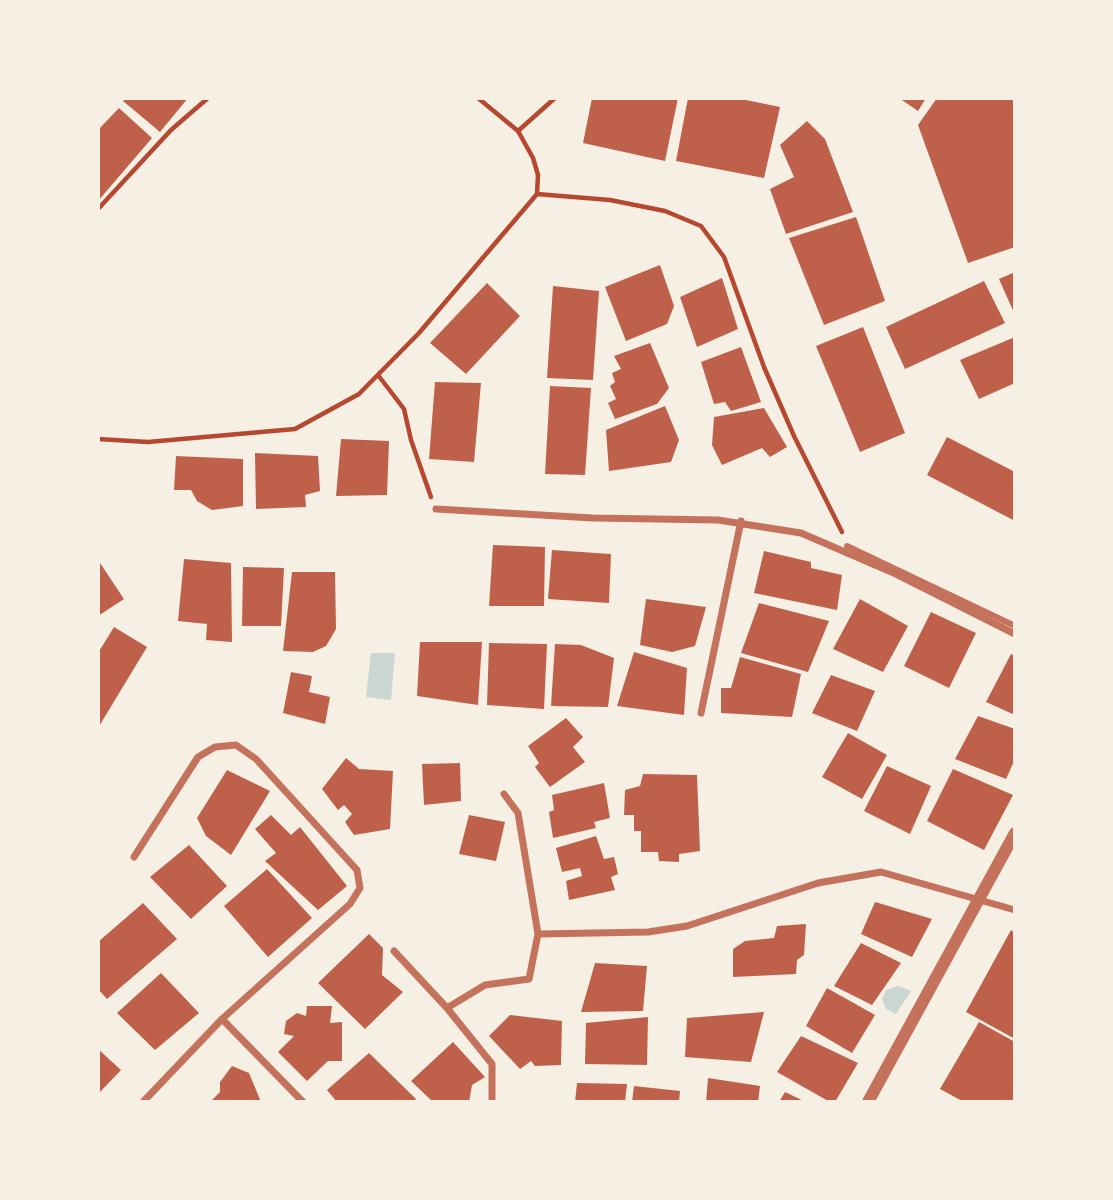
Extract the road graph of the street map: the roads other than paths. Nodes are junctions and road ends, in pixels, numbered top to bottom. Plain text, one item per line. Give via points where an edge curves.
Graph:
1 (436, 509) road end
2 (741, 521) junction
3 (847, 545) road end
4 (1015, 626) edge
5 (1015, 634) edge
6 (701, 713) dead end
7 (504, 794) dead end
8 (1015, 833) edge
9 (134, 856) dead end
10 (980, 899) junction
11 (1015, 910) edge
12 (538, 934) junction
13 (394, 951) dead end
14 (447, 1008) junction
15 (222, 1018) junction
16 (143, 1102) edge
17 (303, 1102) edge
18 (492, 1102) edge
19 (868, 1102) edge

1 - 2 street
2 - 5 street via 801,533
2 - 6 street
3 - 4 street
7 - 12 street via 518,813
8 - 10 street
9 - 15 street via 198,758 215,747 236,745 256,759 357,870 360,888 350,904
10 - 11 street
10 - 12 street via 881,872 818,883 687,926 648,932
10 - 19 street
12 - 14 street via 529,979 485,985
13 - 14 street
14 - 18 street via 492,1065
15 - 16 street
15 - 17 street

